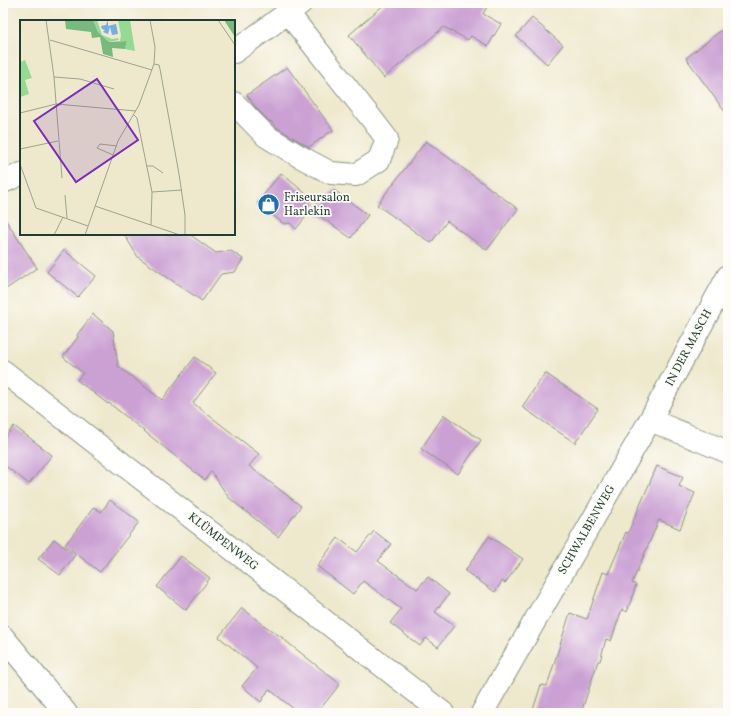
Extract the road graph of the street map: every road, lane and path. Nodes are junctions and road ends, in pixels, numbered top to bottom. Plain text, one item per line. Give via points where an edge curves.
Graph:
1 (295, 8) edge
2 (235, 51) edge
3 (235, 103) edge
4 (20, 174) edge
5 (3, 182) edge
6 (728, 276) edge
7 (3, 371) edge
8 (650, 420) junction
9 (728, 452) edge
10 (3, 637) edge
11 (66, 713) edge
12 (443, 713) edge
13 (482, 713) edge

1 - 2 street
1 - 3 street via 387,139 379,160 356,175 331,173 266,136
4 - 5 street
6 - 8 street, IN DER MASCH
7 - 12 street, KLÜMPENWEG
8 - 9 street
8 - 13 street, SCHWALBENWEG
10 - 11 street

